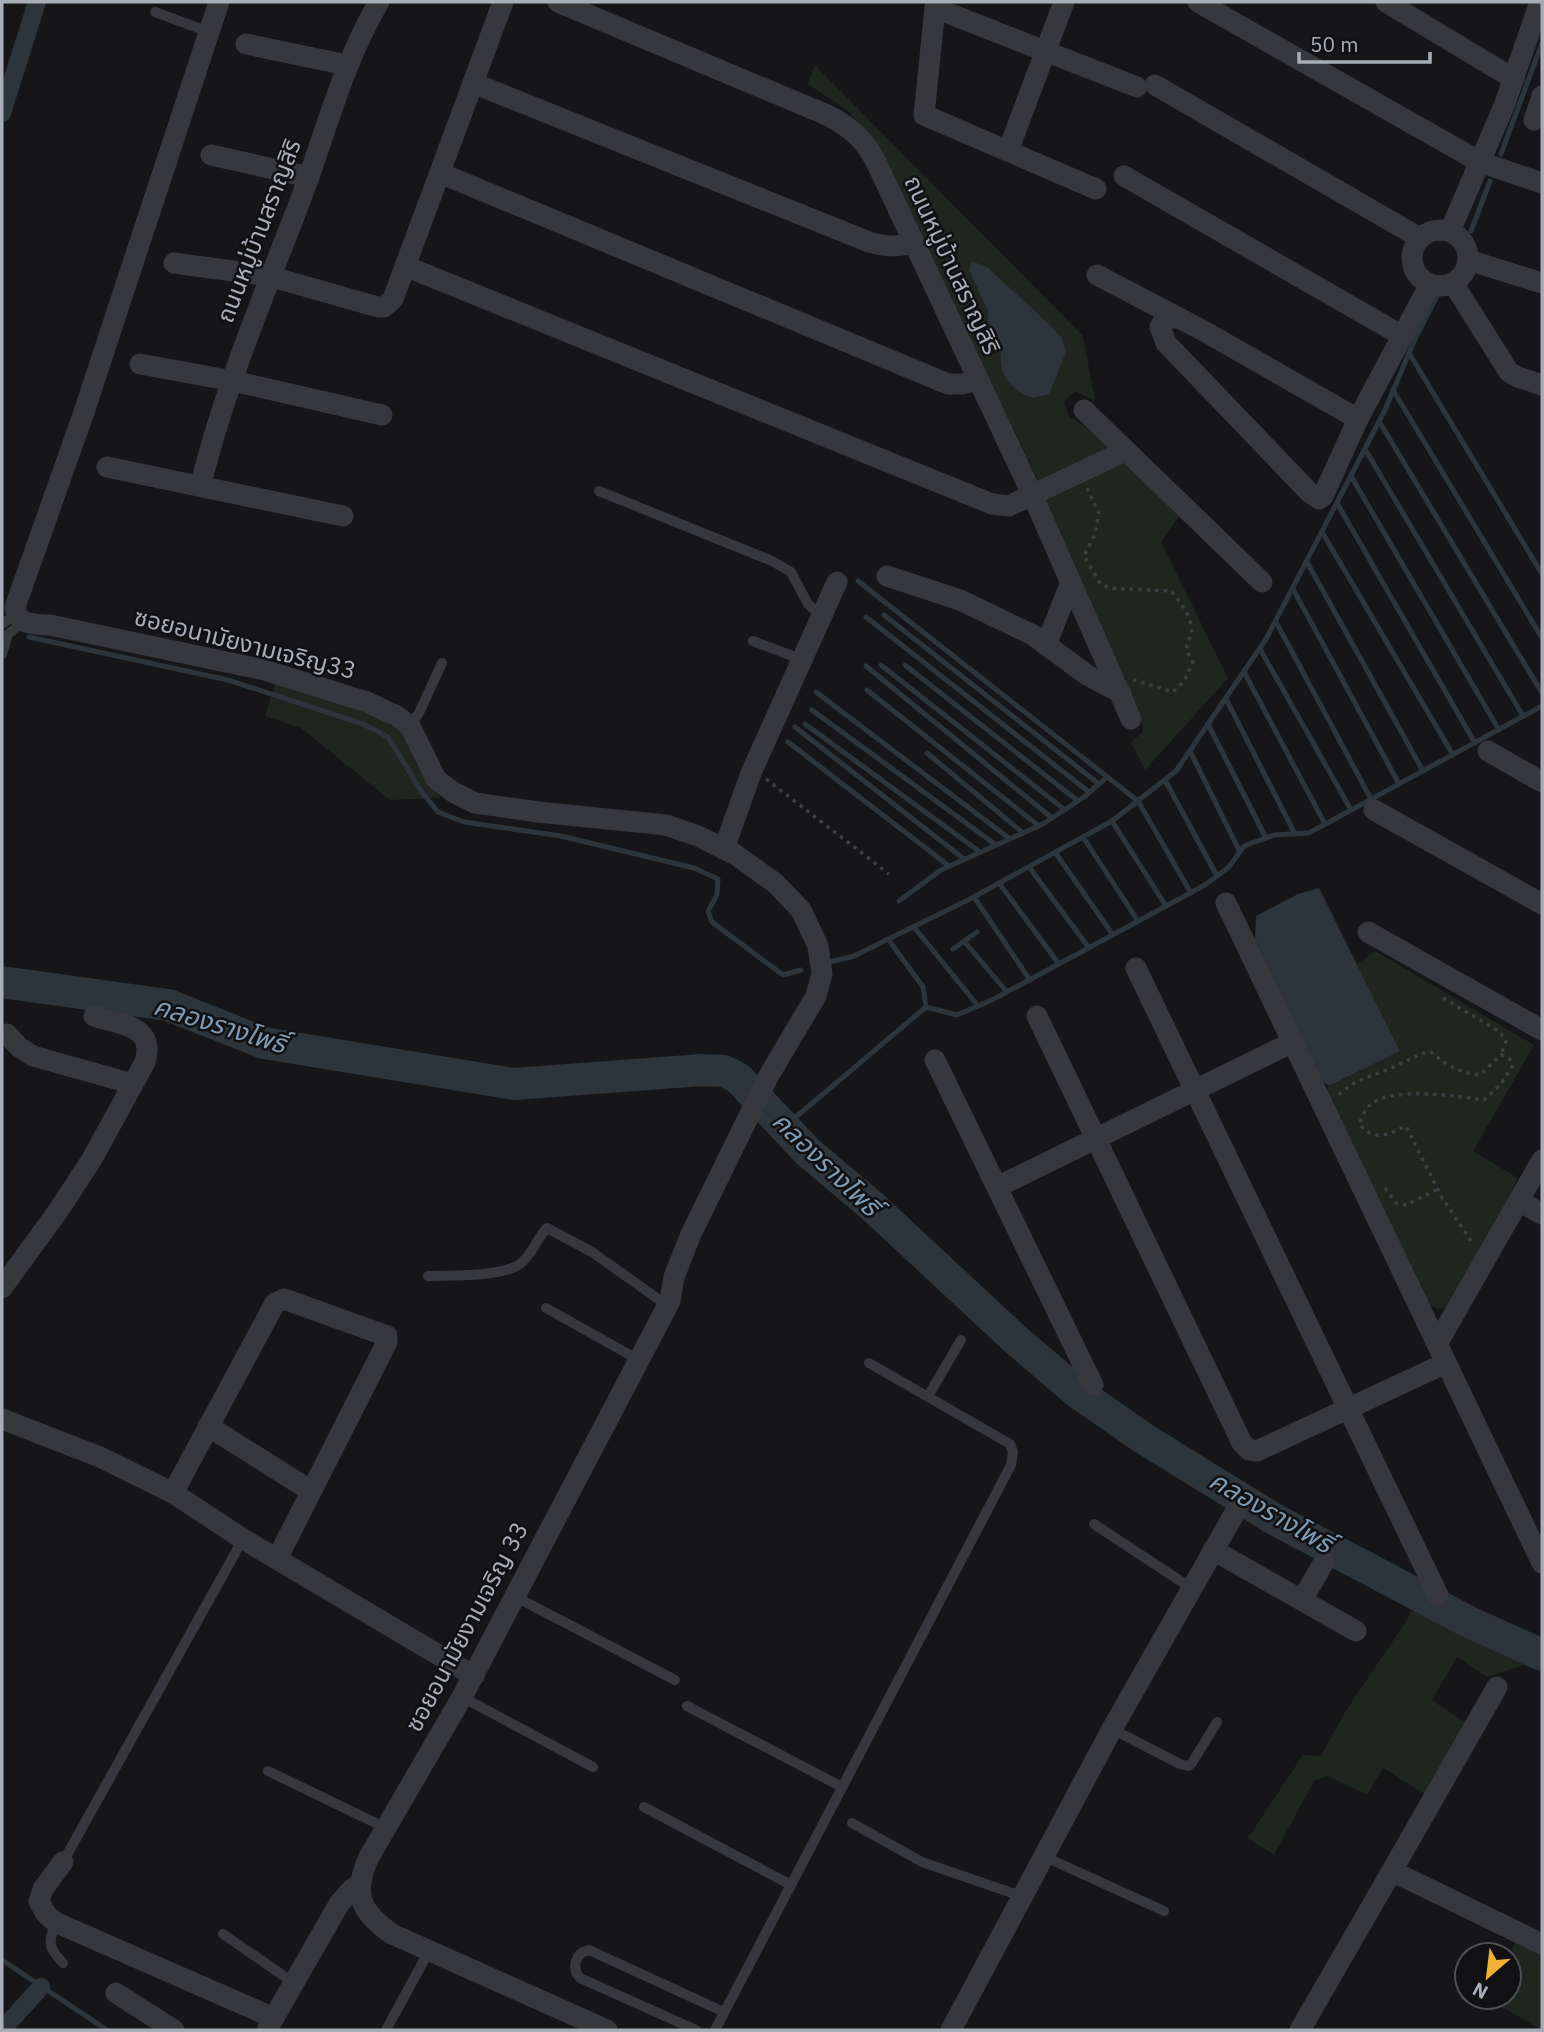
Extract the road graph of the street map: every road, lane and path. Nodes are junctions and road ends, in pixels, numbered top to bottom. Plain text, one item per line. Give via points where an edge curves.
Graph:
1 (219, 2) edge
2 (379, 2) edge
3 (503, 2) edge
4 (558, 2) edge
5 (1064, 2) edge
6 (1198, 2) edge
7 (1386, 2) edge
8 (1540, 2) edge
9 (937, 5) edge
10 (155, 12) dead end
11 (209, 32) junction
12 (246, 44) dead end
13 (1045, 51) junction
14 (347, 65) junction
15 (1514, 79) junction
16 (473, 83) junction
17 (1542, 96) edge
18 (1534, 120) dead end
19 (1007, 151) junction
20 (211, 155) dead end
21 (1480, 162) junction
22 (440, 173) junction
23 (1124, 176) dead end
24 (309, 177) junction
25 (1542, 183) edge
26 (1096, 189) dead end
27 (1450, 231) junction
28 (1420, 238) junction
29 (913, 243) junction
30 (1468, 260) junction
31 (174, 263) dead end
32 (405, 265) junction
33 (1097, 275) dead end
34 (269, 276) junction
35 (1453, 282) junction
36 (1542, 283) edge
37 (1430, 284) junction
38 (1178, 318) junction
39 (1401, 335) junction
40 (140, 364) dead end
41 (976, 379) junction
42 (233, 381) junction
43 (1542, 385) edge
44 (1084, 410) dead end
45 (382, 415) dead end
46 (1358, 419) junction
47 (1125, 451) junction
48 (107, 467) dead end
49 (1080, 472) junction
50 (201, 484) junction
51 (599, 491) dead end
52 (1032, 494) junction
53 (343, 516) dead end
54 (887, 576) dead end
55 (837, 582) dead end
56 (1071, 582) junction
57 (1262, 582) dead end
58 (822, 617) junction
59 (14, 620) edge
60 (753, 641) dead end
61 (1046, 645) junction
62 (2, 654) edge
63 (803, 660) junction
64 (442, 663) dead end
65 (1118, 686) junction
66 (1131, 719) dead end
67 (410, 726) junction
68 (1488, 751) dead end
69 (753, 768) junction
70 (1542, 782) edge
71 (1374, 810) dead end
72 (724, 849) junction
73 (889, 874) dead end
74 (1226, 903) dead end
75 (1542, 904) edge
76 (1368, 932) dead end
77 (1136, 968) dead end
78 (1443, 998) dead end
79 (94, 1016) dead end
80 (1037, 1016) dead end
81 (1542, 1030) edge
82 (7, 1034) dead end
83 (1293, 1042) junction
84 (1501, 1055) junction
85 (935, 1060) dead end
86 (133, 1084) junction
87 (1195, 1090) junction
88 (1338, 1103) dead end
89 (745, 1122) joint
90 (1096, 1138) junction
91 (1542, 1160) edge
92 (1380, 1177) dead end
93 (997, 1187) junction
94 (1438, 1189) junction
95 (1519, 1201) junction
96 (1542, 1214) edge
97 (1484, 1262) junction
98 (428, 1276) dead end
99 (2, 1288) edge
100 (668, 1306) junction
101 (546, 1308) dead end
102 (961, 1340) dead end
103 (1442, 1353) junction
104 (639, 1360) junction
105 (869, 1363) dead end
106 (1093, 1385) dead end
107 (928, 1395) junction
108 (1348, 1408) junction
109 (2, 1419) edge
110 (208, 1426) junction
111 (311, 1491) junction
112 (173, 1493) junction
113 (1237, 1509) dead end
114 (1094, 1524) dead end
115 (243, 1539) junction
116 (1213, 1550) junction
117 (277, 1559) junction
118 (1324, 1562) dead end
119 (1542, 1563) edge
120 (1191, 1588) junction
121 (1438, 1595) dead end
122 (514, 1596) junction
123 (1303, 1600) junction
124 (1356, 1630) dead end
125 (474, 1676) junction
126 (675, 1680) dead end
127 (1497, 1687) dead end
128 (462, 1697) junction
129 (687, 1706) dead end
130 (1217, 1722) dead end
131 (1112, 1729) junction
132 (593, 1767) dead end
133 (268, 1771) dead end
134 (842, 1787) junction
135 (643, 1807) dead end
136 (852, 1823) dead end
137 (386, 1828) junction
138 (1045, 1857) junction
139 (63, 1862) joint
140 (1389, 1876) junction
141 (359, 1885) junction
142 (791, 1885) junction
143 (1024, 1897) junction
144 (1164, 1911) dead end
145 (55, 1922) junction
146 (223, 1934) dead end
147 (1542, 1944) edge
148 (429, 1951) junction
149 (63, 1963) dead end
150 (294, 1983) junction
151 (116, 1993) dead end
152 (724, 2012) junction
153 (270, 2024) edge
154 (174, 2030) edge
155 (386, 2030) edge
156 (607, 2030) edge
157 (696, 2030) edge
158 (715, 2030) edge
159 (951, 2030) edge
160 (1300, 2030) edge

1 - 11 street
2 - 14 street, ถนนหมู่บ้านสราญสิริ
3 - 16 street
4 - 29 street, ถนนหมู่บ้านสราญสิริ via 843,123 868,147
5 - 13 street
6 - 21 street
7 - 15 street
8 - 15 street
9 - 13 street
9 - 19 street via 924,115
10 - 11 lane
11 - 59 street
12 - 14 street
13 - 19 street
13 - 28 street via 1146,86
14 - 24 street, ถนนหมู่บ้านสราญสิริ
15 - 21 street
16 - 22 street
16 - 29 street via 869,242 886,247
17 - 18 street
19 - 26 street
20 - 24 street
21 - 25 street
21 - 27 street
22 - 32 street
22 - 41 street via 948,384
23 - 39 street
24 - 34 street, ถนนหมู่บ้านสราญสิริ
27 - 28 street via 1436,230
27 - 30 street via 1467,247
28 - 37 street via 1412,254 1413,264
29 - 41 street, ถนนหมู่บ้านสราญสิริ
30 - 35 street via 1464,274
30 - 36 street
31 - 34 street
32 - 34 street via 393,299 384,307
32 - 52 street via 992,504 1009,506
33 - 38 street
34 - 42 street, ถนนหมู่บ้านสราญสิริ
35 - 37 street
35 - 43 street via 1509,372
37 - 39 street
38 - 46 street
38 - 46 street via 1165,318 1160,327 1166,343 1315,497 1323,496
39 - 46 street
40 - 42 street
41 - 52 street, ถนนหมู่บ้านสราญสิริ
42 - 45 street
42 - 50 street, ถนนหมู่บ้านสราญสิริ
44 - 47 street
47 - 49 street
47 - 57 street
48 - 50 street
49 - 52 street
49 - 65 path via 1099,513 1084,556 1100,583 1109,588 1171,591 1191,625 1185,650 1192,668 1173,692 1136,679
50 - 53 street
51 - 58 lane via 792,572 808,604
52 - 56 street, ถนนหมู่บ้านสราญสิริ
54 - 61 street via 960,600
55 - 58 street
56 - 61 street
56 - 65 street, ถนนหมู่บ้านสราญสิริ
58 - 63 street
59 - 62 lane
59 - 67 street, ซอยอนามัยงามเจริญ33 via 264,670 368,702
60 - 63 lane
61 - 65 street via 1087,675
63 - 69 street
64 - 67 lane
65 - 66 street, ถนนหมู่บ้านสราญสิริ
67 - 72 street, ซอยอนามัยงามเจริญ33 via 436,779 475,803 666,825
68 - 70 street
69 - 72 street
69 - 73 path
71 - 75 street
72 - 89 street, ซอยอนามัยงามเจริญ33 via 775,883 801,910 818,946 822,974 816,996
74 - 83 street
76 - 81 street
77 - 87 street
78 - 84 path via 1500,1032 1506,1041
79 - 86 street via 145,1037 148,1051
80 - 90 street
82 - 86 street via 33,1056
83 - 87 street
83 - 103 street
84 - 88 path via 1479,1075 1463,1073 1430,1051 1414,1055 1346,1088 1339,1093
84 - 94 path via 1513,1065 1484,1100 1418,1093 1382,1098 1369,1105 1359,1124 1368,1133 1383,1136 1406,1126
85 - 93 street
86 - 99 street via 92,1159
87 - 90 street
87 - 108 street
89 - 100 street, ซอยอนามัยงามเจริญ 33 via 691,1234
90 - 93 street
90 - 108 street via 1242,1443 1257,1451
91 - 95 street
92 - 94 path via 1396,1203 1406,1205
93 - 106 street
94 - 97 path
95 - 96 street
95 - 97 street
97 - 103 street
98 - 100 lane via 505,1271 520,1264 547,1228 592,1252
100 - 104 street, ซอยอนามัยงามเจริญ 33
101 - 104 lane
102 - 107 lane
103 - 108 street
103 - 119 street
104 - 122 street, ซอยอนามัยงามเจริญ 33
105 - 107 lane
107 - 134 lane via 1010,1444 1011,1465
108 - 121 street
109 - 112 street via 100,1457
110 - 111 street
110 - 111 street via 275,1303 284,1299 387,1336
110 - 112 street
111 - 117 street
112 - 115 street
113 - 116 street
114 - 120 lane
115 - 117 street
115 - 139 lane
116 - 120 street
116 - 123 street
117 - 125 street
118 - 123 street
120 - 131 street
122 - 125 street, ซอยอนามัยงามเจริญ 33
122 - 126 lane
123 - 124 street
125 - 128 street, ซอยอนามัยงามเจริญ 33
127 - 140 street
128 - 132 lane
128 - 137 street, ซอยอนามัยงามเจริญ 33
129 - 134 lane
130 - 131 lane via 1188,1766
131 - 138 street
133 - 137 lane
134 - 142 lane
135 - 142 lane
136 - 143 lane via 922,1862
137 - 141 street, ซอยอนามัยงามเจริญ 33
138 - 143 street
138 - 144 lane
139 - 145 street via 39,1901
140 - 147 street via 1398,1874
140 - 160 street
141 - 148 street via 366,1913 376,1923
141 - 150 street via 339,1904
142 - 152 lane
143 - 159 street
145 - 149 lane via 51,1951
145 - 153 street
146 - 150 lane
148 - 155 lane
148 - 156 street
150 - 153 street
151 - 154 street
152 - 157 lane via 589,1950 579,1956 574,1965 580,1978
152 - 158 lane

